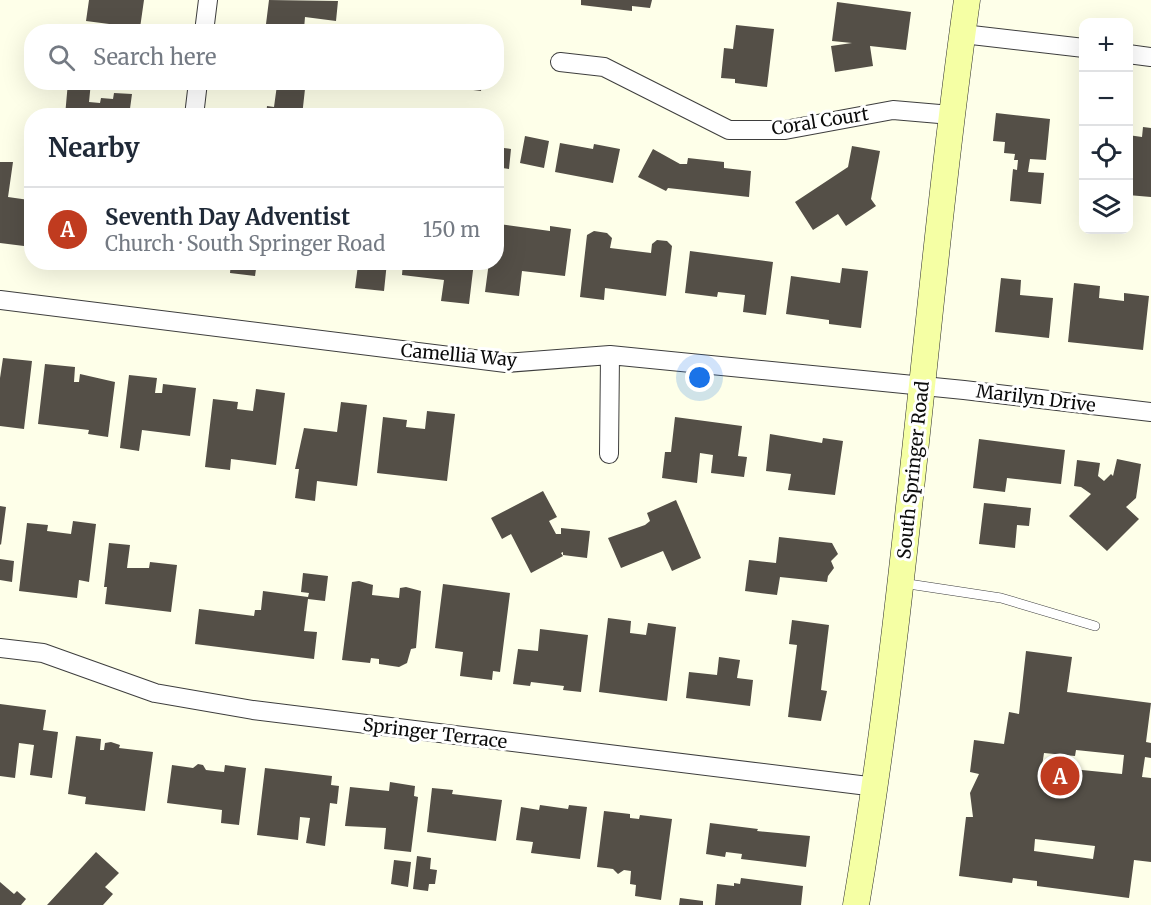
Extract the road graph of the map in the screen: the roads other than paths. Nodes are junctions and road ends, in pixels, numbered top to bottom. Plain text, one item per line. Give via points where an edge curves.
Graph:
1 (208, 0) edge
2 (968, 0) edge
3 (205, 24) edge
4 (963, 34) junction
5 (1079, 48) edge
6 (1133, 55) edge
7 (1151, 57) edge
8 (560, 62) dead end
9 (197, 90) edge
10 (195, 108) edge
11 (951, 115) junction
12 (0, 300) edge
13 (610, 356) junction
14 (920, 387) junction
15 (1151, 412) edge
16 (609, 454) dead end
17 (902, 583) junction
18 (1095, 627) dead end
19 (0, 648) edge
20 (876, 787) junction
21 (856, 905) edge

1 - 3 street
2 - 4 street, South Springer Road
4 - 5 street
4 - 11 street, South Springer Road
6 - 7 street
8 - 11 street, Coral Court via 604,67 729,130 785,130 893,110
9 - 10 street
11 - 14 street, South Springer Road
12 - 13 street, Camellia Way via 506,363
13 - 14 street, Camellia Way
13 - 16 street
14 - 15 street, Marilyn Drive
14 - 17 street, South Springer Road
17 - 18 lane via 1001,598
17 - 20 street, South Springer Road
19 - 20 street, Springer Terrace via 43,653 155,693 253,710
20 - 21 street, South Springer Road

